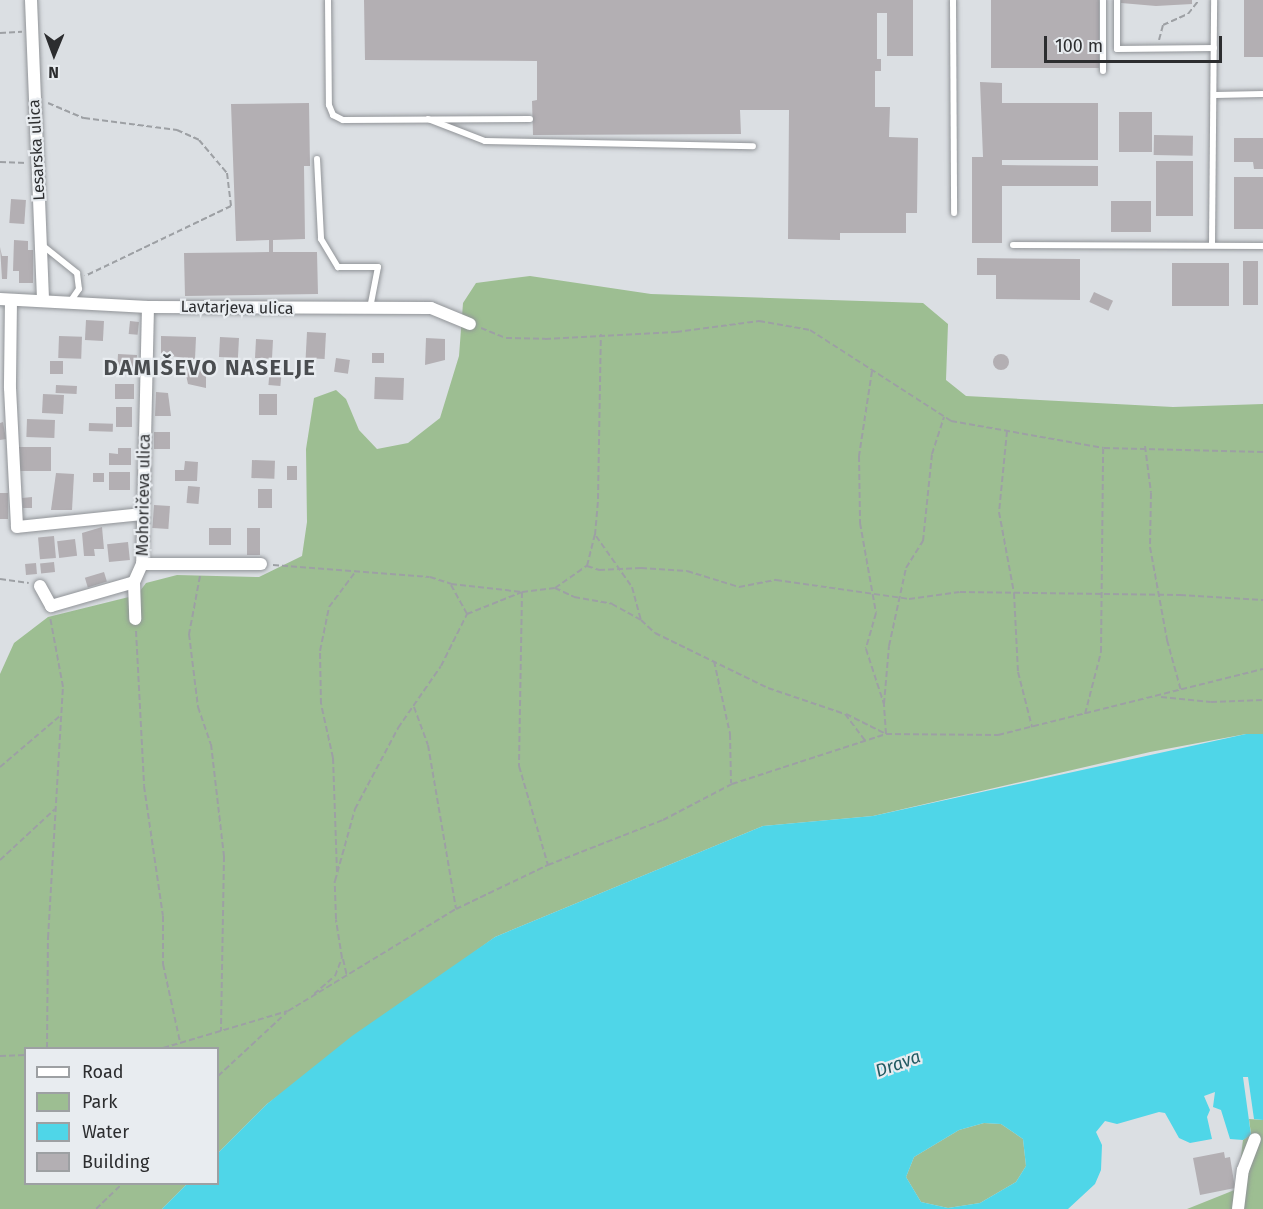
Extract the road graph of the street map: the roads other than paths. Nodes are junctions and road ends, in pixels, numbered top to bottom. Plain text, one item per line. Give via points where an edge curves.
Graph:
1 (31, 0) edge
2 (327, 0) edge
3 (953, 0) edge
4 (1103, 0) edge
5 (1117, 0) edge
6 (1214, 0) edge
7 (1214, 48) junction
8 (1103, 71) dead end
9 (1263, 94) edge
10 (1215, 95) junction
11 (428, 119) junction
12 (530, 119) dead end
13 (753, 146) dead end
14 (316, 159) dead end
15 (954, 213) dead end
16 (42, 244) junction
17 (1013, 245) dead end
18 (1212, 245) junction
19 (1263, 246) edge
20 (5, 300) edge
21 (43, 301) junction
22 (70, 302) junction
23 (148, 307) junction
24 (370, 308) junction
25 (470, 324) road end
26 (143, 514) junction
27 (142, 564) junction
28 (261, 564) road end
29 (134, 582) junction
30 (40, 586) road end
31 (135, 619) road end
32 (1255, 1139) dead end
33 (1238, 1209) edge

1 - 16 street, Lesarska ulica
2 - 11 lane via 329,105 333,115 344,120
3 - 15 lane
4 - 8 lane
5 - 7 lane via 1117,49
6 - 7 lane
7 - 10 lane
9 - 10 lane
10 - 18 lane
11 - 12 lane
11 - 13 lane via 485,141
14 - 24 lane via 321,239 338,267 378,267
16 - 21 street, Lesarska ulica
16 - 22 lane via 71,266 79,279 79,289
17 - 18 lane
18 - 19 lane
20 - 21 street, Lavtarjeva ulica
20 - 26 street via 18,527
21 - 22 street, Lavtarjeva ulica
22 - 23 street, Lavtarjeva ulica
23 - 24 street, Lavtarjeva ulica
23 - 26 street, Mohoričeva ulica
24 - 25 street, Lavtarjeva ulica via 431,308
26 - 27 street, Mohoričeva ulica
27 - 28 street, Mohoričeva ulica
27 - 29 street
29 - 30 street via 51,606
29 - 31 street
32 - 33 street via 1243,1170

